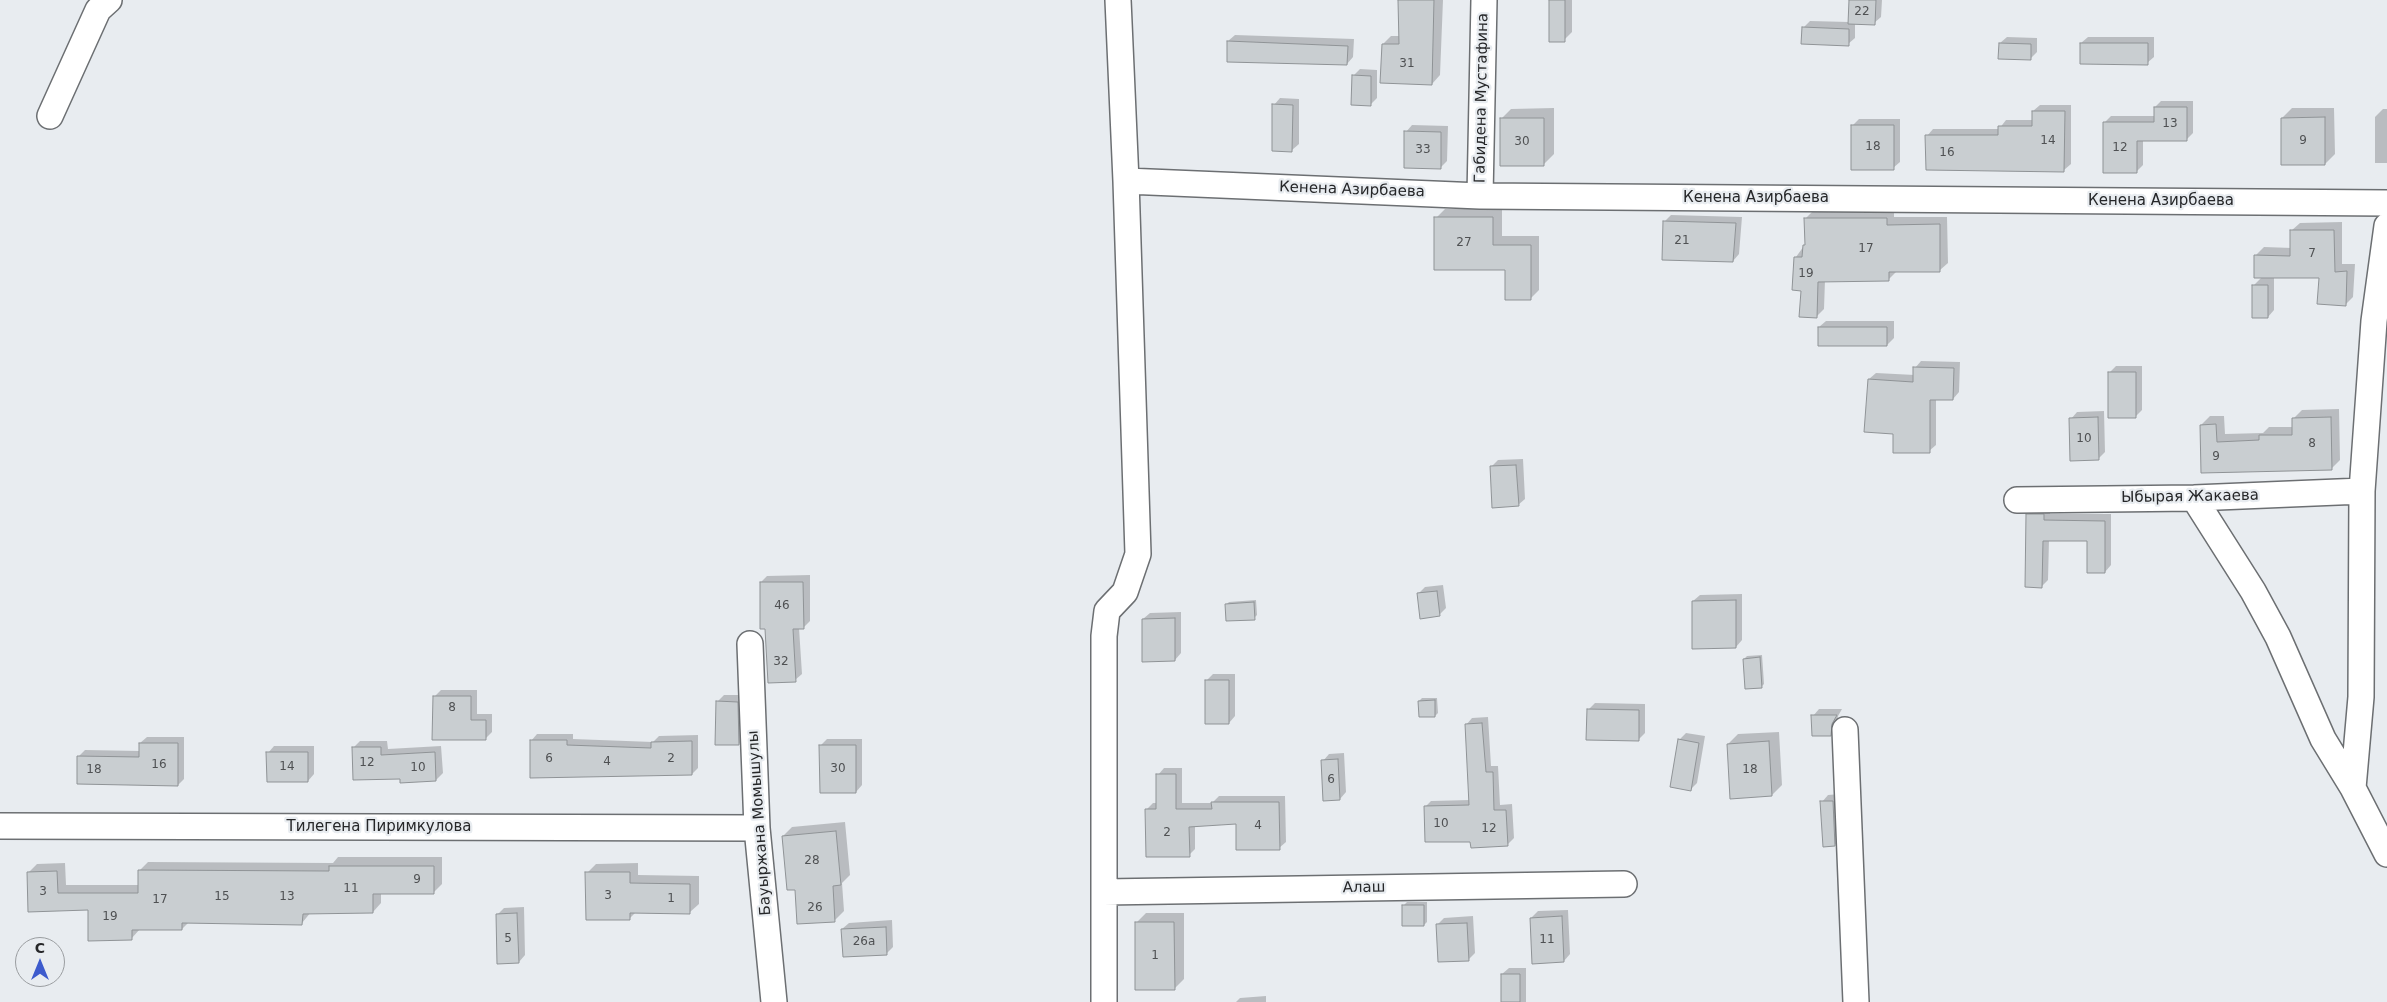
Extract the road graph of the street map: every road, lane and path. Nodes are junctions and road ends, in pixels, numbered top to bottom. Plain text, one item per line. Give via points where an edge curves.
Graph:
1 (109, 0) edge
2 (1118, 0) edge
3 (1484, 0) edge
4 (50, 116) dead end
5 (1126, 181) junction
6 (1480, 196) junction
7 (2387, 203) edge
8 (2387, 226) edge
9 (2362, 491) junction
10 (2194, 498) junction
11 (2017, 500) dead end
12 (750, 644) dead end
13 (1845, 730) dead end
14 (2353, 788) junction
15 (0, 826) edge
16 (757, 828) junction
17 (2387, 854) edge
18 (1624, 884) dead end
19 (1104, 892) junction
20 (774, 1002) edge
21 (1104, 1002) edge
22 (1856, 1002) edge

1 - 4 street via 98,10
2 - 5 street
3 - 6 street, Габидена Мустафина
5 - 6 street, Кенена Азирбаева
5 - 19 street via 1138,554 1125,592 1107,611 1104,636
6 - 7 street, Кенена Азирбаева
8 - 9 street via 2374,321
9 - 10 street, Ыбырая Жакаева
9 - 14 street via 2361,697
10 - 11 street, Ыбырая Жакаева
10 - 14 street via 2253,591 2278,637 2323,739
12 - 16 street, Бауыржана Момышулы
13 - 22 street
14 - 17 street
15 - 16 street, Тилегена Пиримкулова
16 - 20 street, Бауыржана Момышулы
18 - 19 street, Алаш
19 - 21 street

